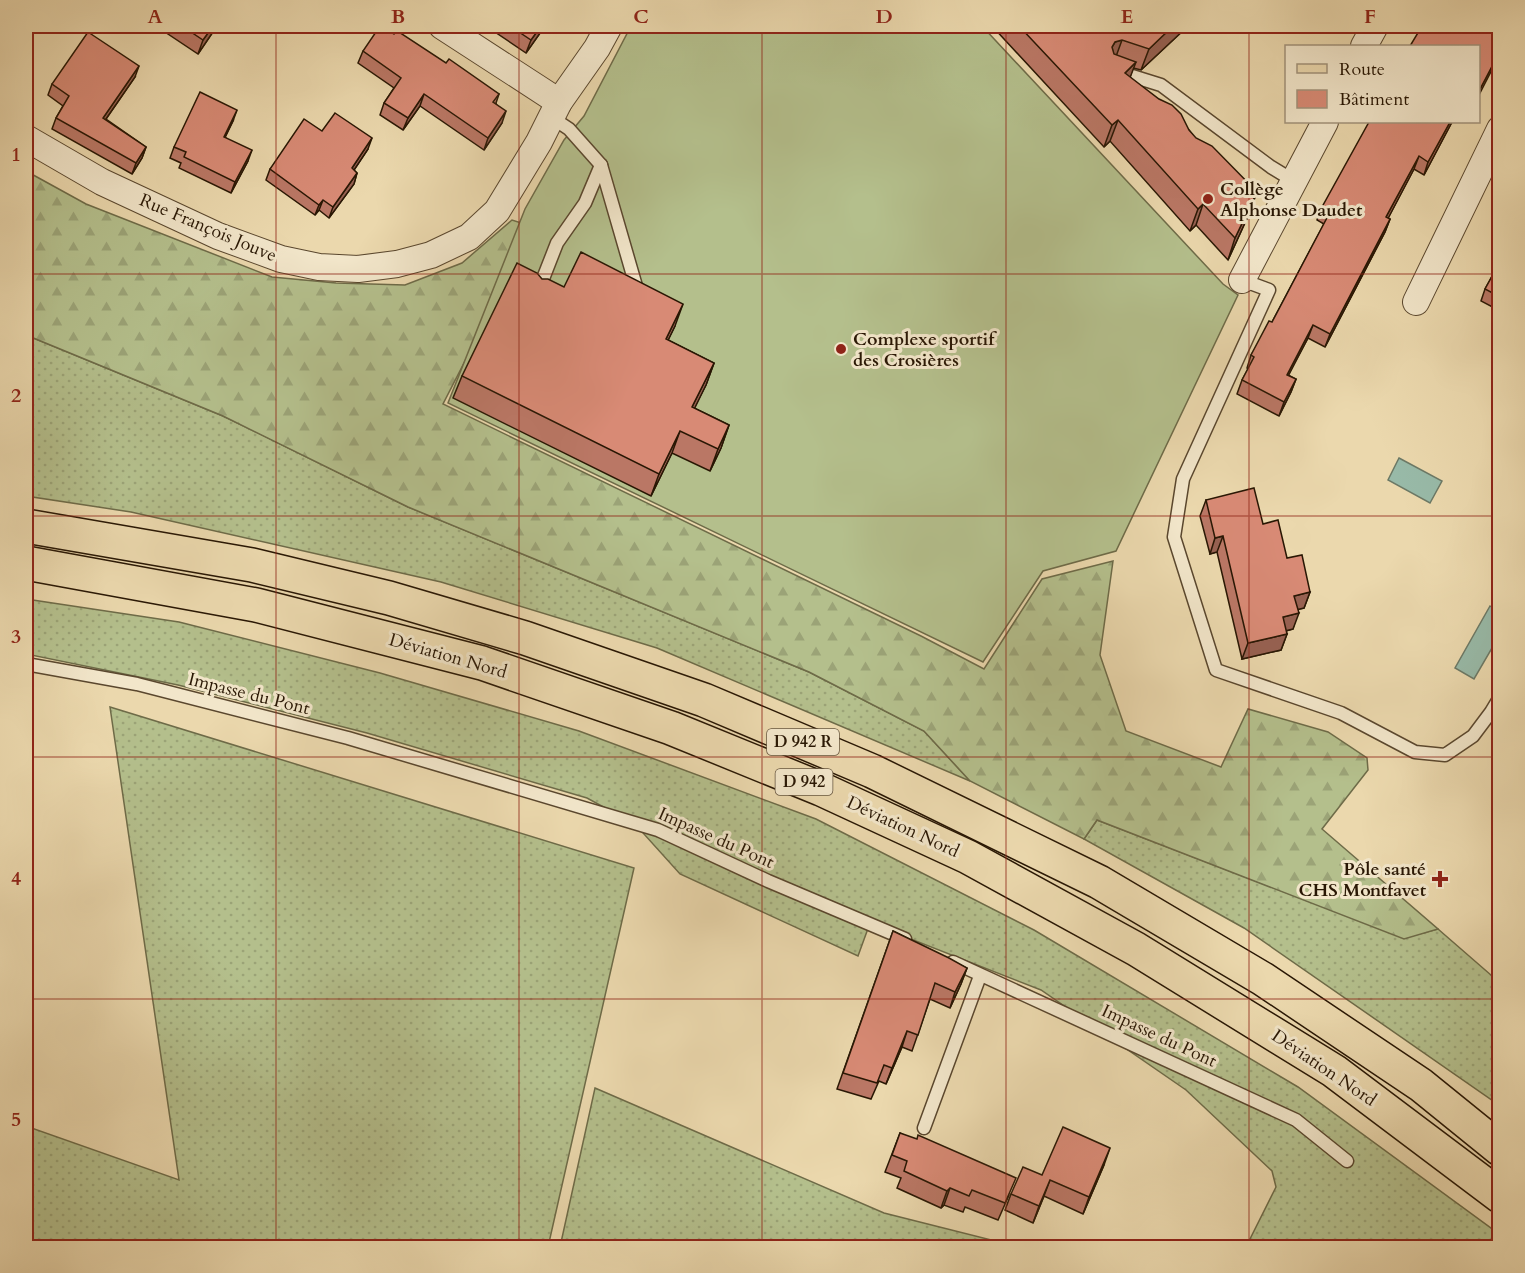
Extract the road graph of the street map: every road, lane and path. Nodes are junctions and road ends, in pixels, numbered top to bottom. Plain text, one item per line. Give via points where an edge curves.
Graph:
1 (442, 26) edge
2 (609, 26) edge
3 (1375, 26) edge
4 (1365, 45) edge
5 (1112, 70) edge
6 (555, 110) junction
7 (1324, 123) edge
8 (1500, 129) edge
9 (26, 138) edge
10 (601, 165) junction
11 (1294, 181) junction
12 (1242, 280) joint
13 (537, 294) edge
14 (639, 297) edge
15 (1416, 302) dead end
16 (26, 526) edge
17 (26, 563) edge
18 (26, 664) edge
19 (1500, 697) edge
20 (912, 941) edge
21 (942, 956) edge
22 (980, 976) junction
23 (924, 1128) dead end
24 (1500, 1149) edge
25 (1347, 1161) dead end
26 (1500, 1196) edge

1 - 6 street
2 - 6 street, Rue François Jouve
3 - 4 street
5 - 11 lane via 1161,85
6 - 9 street, Rue François Jouve via 497,211 469,237 431,255 358,269 319,267 281,259 218,236 102,182
6 - 10 lane
7 - 11 street
8 - 15 street
10 - 13 lane via 585,203 557,243
10 - 14 lane
11 - 12 street
12 - 19 lane via 1269,290 1183,479 1174,537 1215,670 1341,713 1415,752 1445,754 1473,736
16 - 24 main road, Déviation Nord / D 942 R via 252,565 389,598 525,638 704,700 872,771 1099,882 1263,980 1421,1085
17 - 26 main road, Déviation Nord / D 942 via 256,605 482,663 671,728 821,789 968,857 1136,949 1334,1071
18 - 20 lane, Impasse du Pont via 136,684 348,738 658,830
21 - 22 lane, Impasse du Pont
22 - 23 lane
22 - 25 lane, Impasse du Pont via 1296,1120

